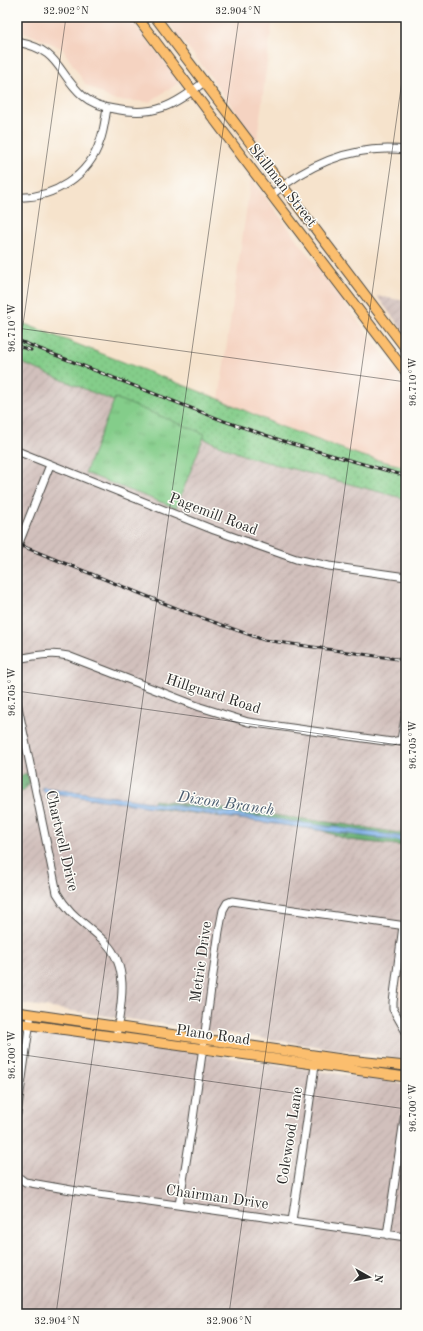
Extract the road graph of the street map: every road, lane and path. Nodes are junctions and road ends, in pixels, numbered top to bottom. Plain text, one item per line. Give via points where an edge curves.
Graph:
1 (138, 17) edge
2 (155, 17) edge
3 (17, 42) edge
4 (204, 82) junction
5 (193, 91) junction
6 (107, 108) junction
7 (406, 150) edge
8 (282, 186) junction
9 (271, 195) junction
10 (17, 197) edge
11 (366, 296) junction
12 (355, 304) junction
13 (406, 349) edge
14 (406, 372) edge
15 (17, 452) edge
16 (50, 465) junction
17 (17, 548) edge
18 (406, 577) edge
19 (17, 659) edge
20 (17, 702) edge
21 (406, 713) edge
22 (405, 926) edge
23 (17, 1012) edge
24 (31, 1014) junction
25 (17, 1023) edge
26 (29, 1024) junction
27 (118, 1026) junction
28 (406, 1032) edge
29 (116, 1037) junction
30 (204, 1044) junction
31 (316, 1055) junction
32 (315, 1066) junction
33 (406, 1066) edge
34 (406, 1077) edge
35 (406, 1106) edge
36 (17, 1114) edge
37 (17, 1176) edge
38 (179, 1206) junction
39 (292, 1221) junction
40 (387, 1235) junction
41 (406, 1237) edge

1 - 5 main road, Skillman Street
2 - 4 main road, Skillman Street
3 - 6 street via 44,51 83,96
4 - 5 street
4 - 8 main road, Skillman Street
5 - 6 street via 174,104 154,111 136,112
5 - 9 main road, Skillman Street
6 - 10 street via 100,142 82,171 52,191 35,196
7 - 8 street via 380,149 336,156 313,166
8 - 9 street
8 - 11 main road, Skillman Street
9 - 12 main road, Skillman Street
11 - 12 main road
11 - 13 main road, Skillman Street
12 - 14 main road, Skillman Street
15 - 16 street, Pagemill Road
16 - 17 street
16 - 18 street, Pagemill Road via 214,530 296,559
19 - 21 street, Hillguard Road via 46,653 68,656 200,707 248,722 392,742 401,740
20 - 27 street, Chartwell Drive via 57,893 74,916 106,943 120,967 122,985
22 - 28 street via 393,1009
22 - 30 street, Metric Drive via 245,903 226,903 219,931
23 - 24 main road, Plano Road
24 - 26 street
24 - 27 main road, Plano Road
25 - 26 main road, Plano Road
26 - 29 main road, Plano Road
26 - 36 street
27 - 29 street, Chartwell Drive
27 - 30 main road, Plano Road
29 - 30 main road, Plano Road
30 - 31 main road, Plano Road
30 - 32 main road, Plano Road
30 - 38 street, Metric Drive
31 - 32 street, Colewood Lane
31 - 33 main road, Plano Road
32 - 34 main road, Plano Road
32 - 39 street, Colewood Lane
35 - 40 street
37 - 38 street, Chairman Drive via 25,1182
38 - 39 street, Chairman Drive
39 - 40 street, Chairman Drive
40 - 41 street, Chairman Drive

